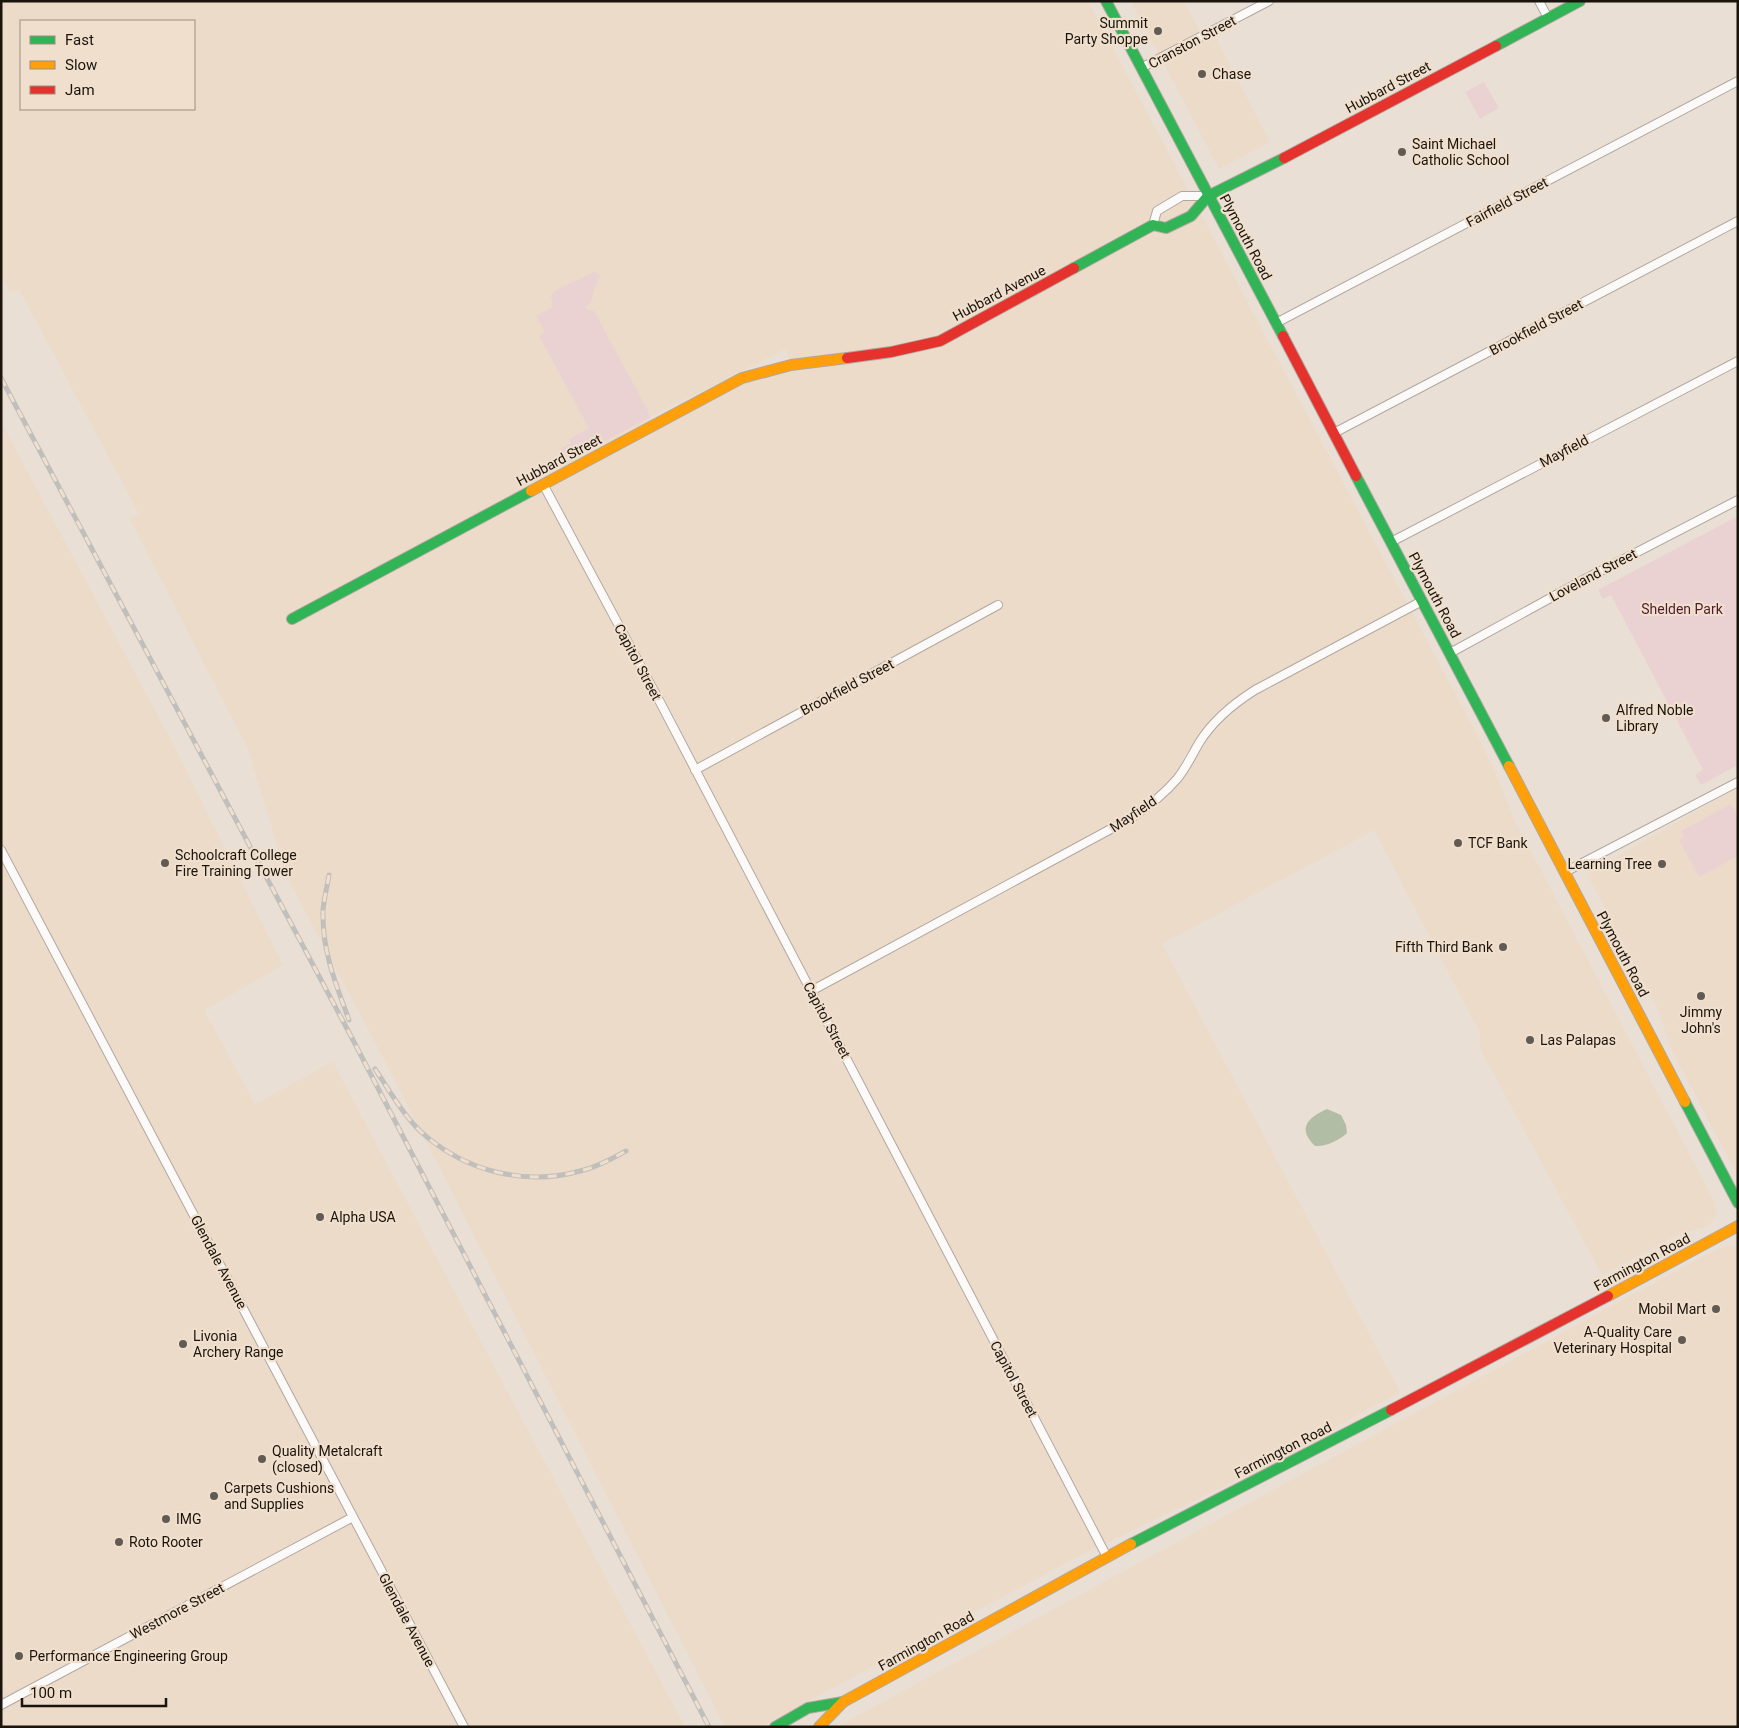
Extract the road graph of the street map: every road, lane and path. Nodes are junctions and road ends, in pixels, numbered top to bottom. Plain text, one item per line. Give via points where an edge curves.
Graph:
1 (1106, 1) edge
2 (1269, 1) edge
3 (1539, 1) edge
4 (1580, 1) edge
5 (1548, 18) junction
6 (1141, 68) junction
7 (1738, 81) edge
8 (1208, 196) junction
9 (1738, 221) edge
10 (1153, 225) junction
11 (1276, 323) junction
12 (849, 357) joint
13 (1738, 361) edge
14 (1334, 433) junction
15 (543, 484) junction
16 (1738, 500) edge
17 (1392, 542) junction
18 (1422, 601) junction
19 (998, 605) dead end
20 (292, 619) dead end
21 (1450, 653) junction
22 (695, 770) junction
23 (1738, 782) edge
24 (1, 850) edge
25 (1565, 872) junction
26 (811, 991) junction
27 (1738, 1203) edge
28 (1738, 1226) edge
29 (353, 1517) junction
30 (1108, 1557) junction
31 (843, 1702) junction
32 (1, 1705) edge
33 (464, 1727) edge
34 (774, 1727) edge
35 (819, 1727) edge

1 - 6 main road, Plymouth Road
2 - 6 street, Cranston Street
3 - 5 street
4 - 5 main road, Hubbard Street
5 - 8 main road, Hubbard Street
6 - 8 main road, Plymouth Road
7 - 11 street, Fairfield Street
8 - 10 main road, Hubbard Avenue via 1190,216 1166,228
8 - 10 street, Hubbard Avenue via 1182,196 1157,211
8 - 11 main road, Plymouth Road
9 - 14 street, Brookfield Street
10 - 12 main road, Hubbard Avenue via 940,341 910,349
11 - 14 main road, Plymouth Road
12 - 15 main road, Hubbard Street via 782,366 742,378
13 - 17 street, Mayfield
14 - 17 main road, Plymouth Road
15 - 20 main road, Hubbard Street
15 - 22 street, Capitol Street
16 - 21 street, Loveland Street
17 - 18 main road, Plymouth Road
18 - 21 main road, Plymouth Road
18 - 26 street, Mayfield via 1237,701 1208,730 1177,779 1133,817
19 - 22 street, Brookfield Street
21 - 25 main road, Plymouth Road
22 - 26 street, Capitol Street
23 - 25 street
24 - 29 street, Glendale Avenue
25 - 27 main road, Plymouth Road
26 - 30 street, Capitol Street
28 - 30 main road, Farmington Road via 1504,1352
29 - 32 street, Westmore Street
29 - 33 street, Glendale Avenue
30 - 31 main road, Farmington Road
31 - 34 main road, Farmington Road via 808,1708
31 - 35 main road, Farmington Road

